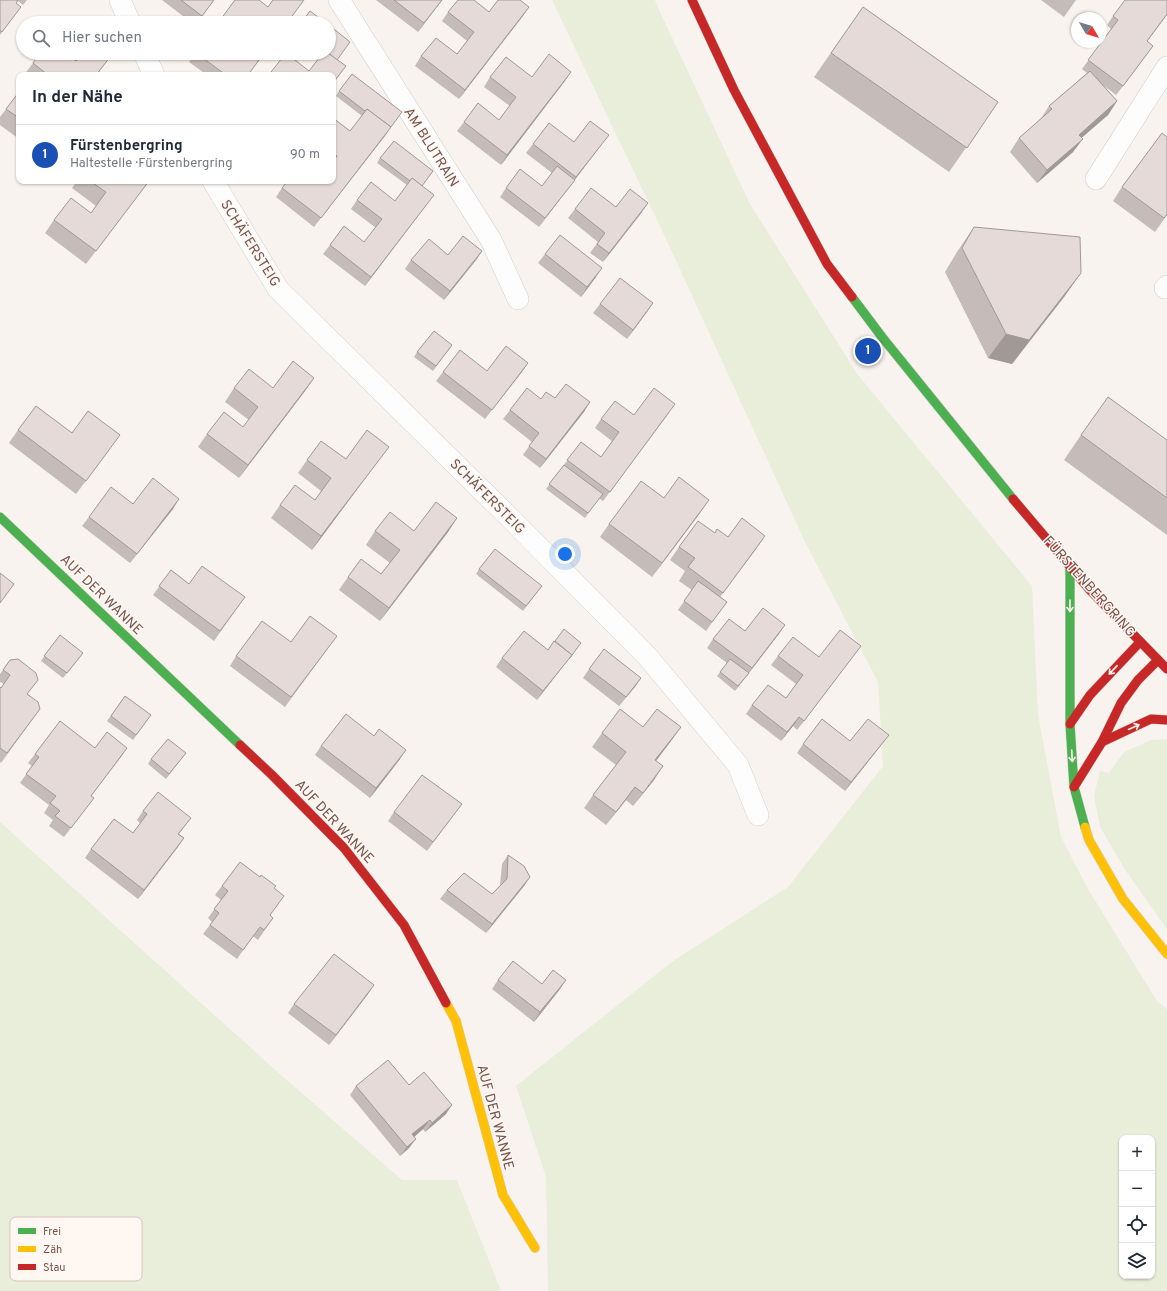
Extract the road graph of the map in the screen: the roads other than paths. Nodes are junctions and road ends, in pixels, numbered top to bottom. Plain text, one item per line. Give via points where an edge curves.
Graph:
1 (120, 0) edge
2 (339, 0) edge
3 (692, 0) edge
4 (127, 16) edge
5 (147, 60) edge
6 (1167, 67) edge
7 (153, 72) edge
8 (1096, 179) dead end
9 (215, 184) edge
10 (518, 299) dead end
11 (0, 517) edge
12 (1070, 567) junction
13 (1140, 642) junction
14 (1158, 660) junction
15 (1167, 668) edge
16 (1167, 720) edge
17 (1070, 724) junction
18 (1102, 742) junction
19 (1074, 787) junction
20 (758, 815) dead end
21 (1167, 954) edge
22 (534, 1248) dead end

1 - 4 street
2 - 10 street, AM BLUTRAIN via 491,240
3 - 12 street, FÜRSTENBERGRING via 734,90 827,264 916,380
5 - 7 street
6 - 8 street
9 - 20 street, SCHÄFERSTEIG via 278,289 647,656 738,765
11 - 22 street, AUF DER WANNE via 328,831 404,925 456,1021 503,1195
12 - 13 street, FÜRSTENBERGRING
12 -> 17 street
13 - 14 street, FÜRSTENBERGRING
13 -> 17 street via 1090,695
14 - 15 street, FÜRSTENBERGRING
14 - 18 street via 1138,680 1121,703
18 -> 16 street via 1151,719
17 -> 19 street
18 - 19 street
19 - 21 street via 1089,840 1123,899

